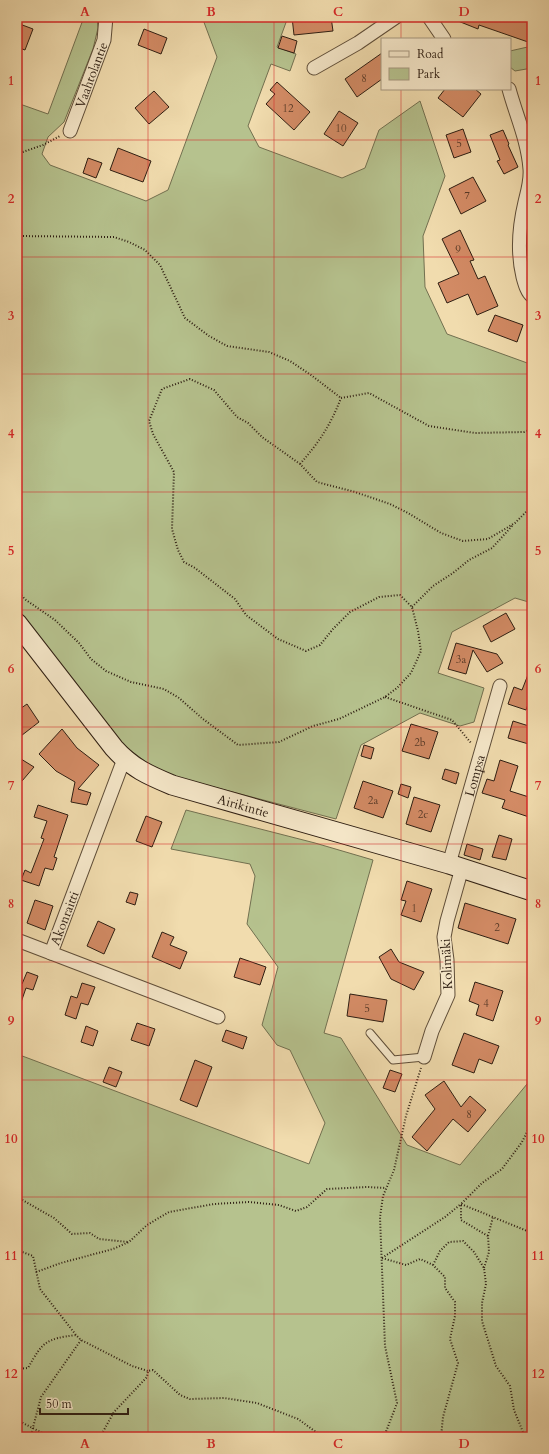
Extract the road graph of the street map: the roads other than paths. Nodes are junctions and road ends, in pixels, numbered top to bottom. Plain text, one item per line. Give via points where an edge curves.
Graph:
1 (106, 17) edge
2 (396, 17) edge
3 (429, 17) edge
4 (443, 38) edge
5 (314, 68) dead end
6 (509, 90) edge
7 (70, 132) road end
8 (532, 296) edge
9 (17, 623) edge
10 (500, 686) dead end
11 (124, 759) junction
12 (455, 866) junction
13 (532, 891) edge
14 (17, 940) edge
15 (51, 953) junction
16 (218, 1017) dead end
17 (370, 1033) dead end
18 (424, 1057) joint

1 - 7 street, Vaahtolantie via 104,40
2 - 5 street via 358,43
3 - 4 street
6 - 8 street via 525,141 530,168 531,180 519,233 520,265
9 - 11 street, Airikintie
10 - 12 street, Lompsa
11 - 12 street, Airikintie via 146,774 172,784
11 - 15 street, Akonraitti
12 - 13 street, Airikintie
12 - 18 street, Kolimäki via 444,936 448,995
14 - 15 street
15 - 16 street, Akonraitti
17 - 18 lane via 393,1060

